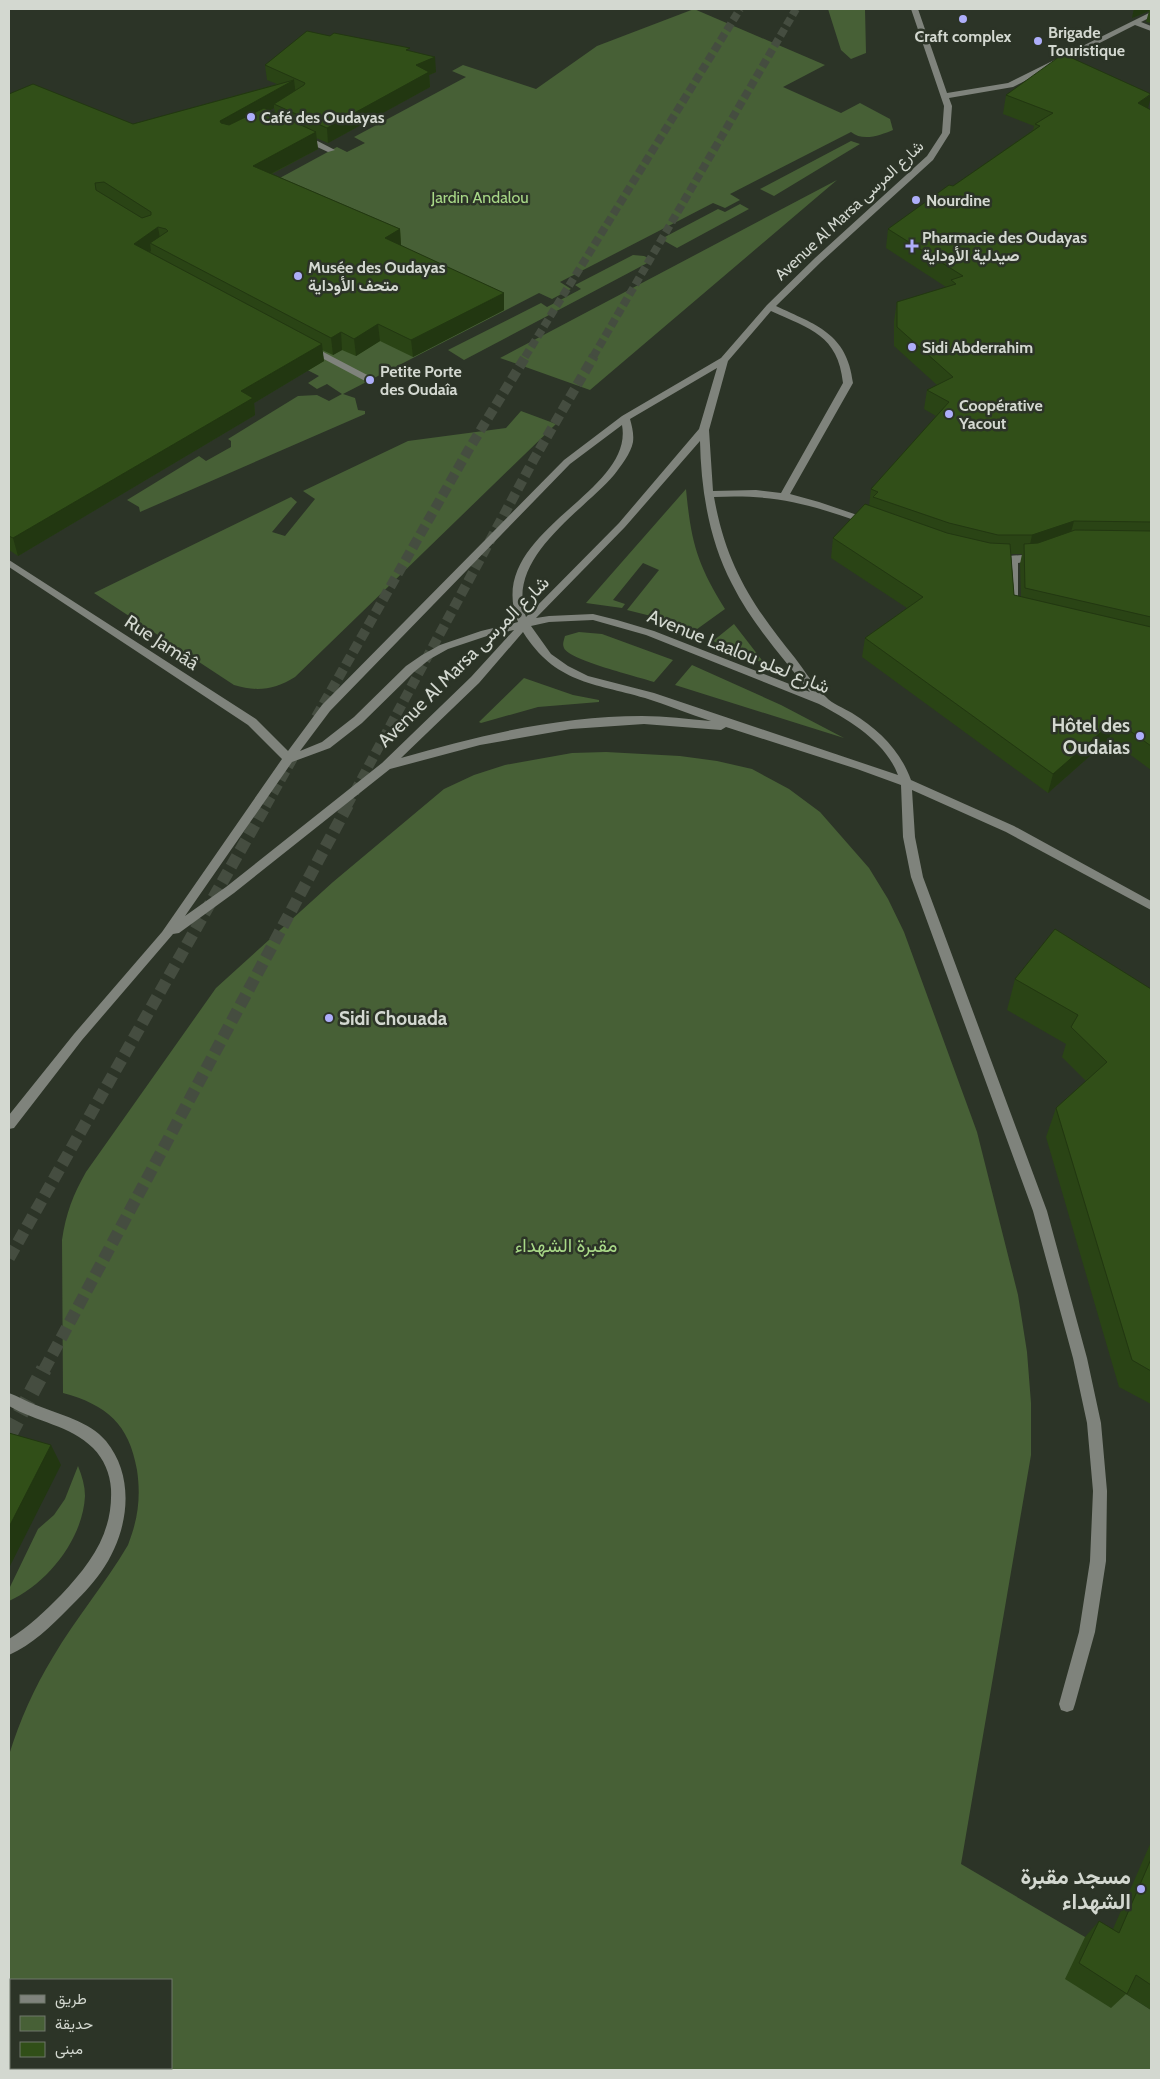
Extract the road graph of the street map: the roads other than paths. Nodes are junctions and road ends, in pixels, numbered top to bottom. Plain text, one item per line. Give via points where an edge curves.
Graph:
1 (914, 9) edge
2 (1151, 14) edge
3 (1135, 22) junction
4 (1151, 29) edge
5 (946, 96) junction
6 (296, 134) edge
7 (331, 150) edge
8 (770, 307) junction
9 (297, 341) edge
10 (724, 360) junction
11 (370, 380) dead end
12 (625, 418) junction
13 (704, 430) junction
14 (710, 494) junction
15 (784, 496) junction
16 (880, 526) edge
17 (1049, 553) edge
18 (986, 558) edge
19 (1013, 560) junction
20 (9, 563) edge
21 (1014, 611) edge
22 (525, 624) junction
23 (823, 702) junction
24 (736, 727) junction
25 (290, 758) junction
26 (386, 766) junction
27 (906, 783) junction
28 (1151, 906) edge
29 (166, 936) junction
30 (9, 1124) edge
31 (9, 1400) edge
32 (9, 1646) edge
33 (1067, 1704) dead end

1 - 5 street, Avenue Al Marsa شارع المرسى
2 - 3 street
3 - 4 street
3 - 5 street via 1010,86
5 - 8 street, Avenue Al Marsa شارع المرسى via 946,133 930,158
6 - 7 street
8 - 10 street, Avenue Al Marsa شارع المرسى
8 - 15 street via 821,332 840,348 848,371 848,383
9 - 11 street
10 - 12 street, Avenue Al Marsa شارع المرسى
10 - 13 street, Avenue Al Marsa شارع المرسى
12 - 22 street via 627,447 612,470 529,557 522,569 516,597
12 - 25 street, Avenue Al Marsa شارع المرسى via 560,468 326,708
13 - 14 street
13 - 22 street, Avenue Al Marsa شارع المرسى via 622,525
14 - 15 street
14 - 23 street via 714,525 727,563 748,604
15 - 16 street via 844,512
17 - 19 street
18 - 19 street
19 - 21 street
20 - 25 street, Rue Jamââ via 252,722
22 - 23 street, Avenue Laalou شارع لعلو via 592,617 617,623
22 - 24 street via 540,649 566,670
22 - 25 street, Avenue Laalou شارع لعلو via 464,639 426,657 326,746
22 - 26 street, Avenue Al Marsa شارع المرسى via 443,712
23 - 27 street, Avenue Laalou شارع لعلو via 850,716 879,739 898,764
24 - 26 street via 634,720 571,725 509,734
24 - 27 street
25 - 29 street, Avenue Al Marsa شارع المرسى
26 - 29 street, Avenue Al Marsa شارع المرسى via 230,890
27 - 28 street via 1000,822
27 - 33 street via 910,851 917,877 1040,1210 1094,1423 1100,1491 1098,1561 1087,1632
29 - 30 street, Avenue Al Marsa شارع المرسى via 78,1037
31 - 32 street via 85,1432 100,1445 114,1471 119,1508 114,1533 87,1578 40,1628

